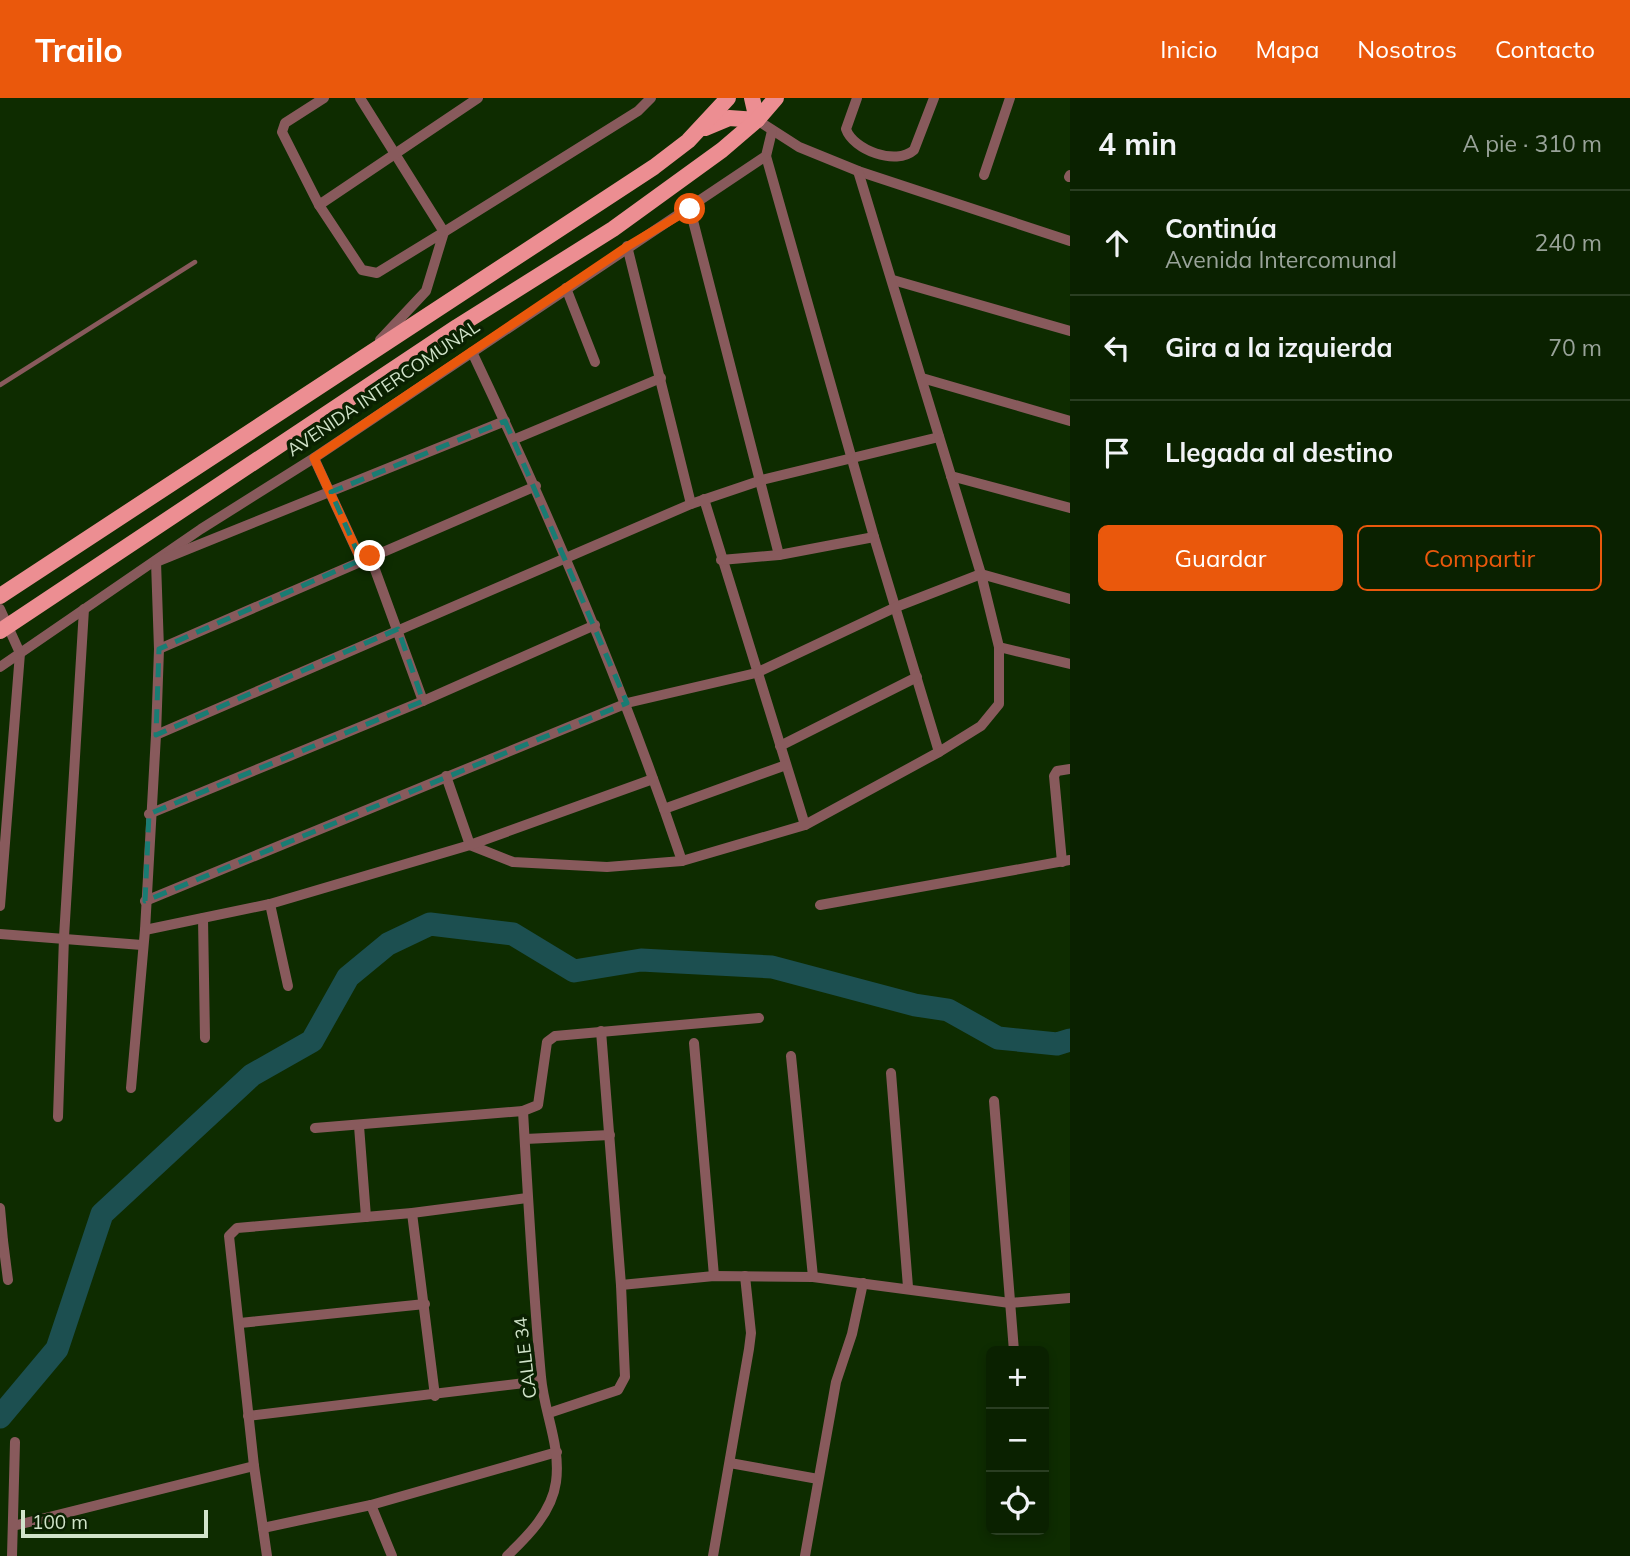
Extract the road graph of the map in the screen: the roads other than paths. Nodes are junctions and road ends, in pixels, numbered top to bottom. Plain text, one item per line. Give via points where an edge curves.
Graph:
1 (324, 98) edge
2 (360, 98) edge
3 (478, 98) edge
4 (651, 98) edge
5 (728, 98) edge
6 (752, 98) edge
7 (776, 98) edge
8 (857, 98) edge
9 (934, 98) edge
10 (1010, 98) edge
11 (757, 120) junction
12 (700, 130) junction
13 (772, 131) junction
14 (394, 152) junction
15 (766, 156) junction
16 (858, 171) junction
17 (984, 174) dead end
18 (319, 205) junction
19 (690, 209) junction
20 (444, 232) junction
21 (1070, 241) edge
22 (628, 246) junction
23 (195, 262) dead end
24 (893, 280) junction
25 (566, 288) junction
26 (1070, 331) edge
27 (369, 352) junction
28 (472, 352) junction
29 (595, 362) dead end
30 (922, 377) junction
31 (661, 378) junction
32 (0, 385) edge
33 (505, 421) junction
34 (1070, 421) edge
35 (939, 438) junction
36 (515, 439) junction
37 (314, 458) junction
38 (852, 459) junction
39 (951, 476) junction
40 (762, 480) junction
41 (536, 486) junction
42 (331, 492) junction
43 (704, 499) junction
44 (691, 503) junction
45 (1070, 508) edge
46 (874, 537) junction
47 (779, 555) junction
48 (566, 557) junction
49 (365, 558) junction
50 (721, 560) junction
51 (156, 562) junction
52 (981, 574) junction
53 (0, 596) edge
54 (1070, 599) edge
55 (896, 607) junction
56 (84, 608) junction
57 (0, 609) edge
58 (595, 625) junction
59 (4, 628) edge
60 (398, 629) junction
61 (999, 647) junction
62 (159, 649) junction
63 (20, 653) junction
64 (1070, 664) edge
65 (0, 667) edge
66 (757, 673) junction
67 (917, 677) junction
68 (423, 701) junction
69 (627, 703) junction
70 (156, 735) junction
71 (780, 747) junction
72 (939, 752) junction
73 (786, 765) junction
74 (1070, 769) edge
75 (446, 776) junction
76 (653, 779) junction
77 (664, 809) junction
78 (149, 814) junction
79 (805, 825) junction
80 (470, 845) junction
81 (682, 861) junction
82 (1066, 861) edge
83 (145, 901) junction
84 (270, 904) junction
85 (820, 905) dead end
86 (0, 906) edge
87 (203, 918) junction
88 (145, 930) junction
89 (0, 934) edge
90 (64, 937) junction
91 (142, 945) junction
92 (288, 986) dead end
93 (759, 1018) dead end
94 (601, 1031) junction
95 (205, 1038) dead end
96 (694, 1043) dead end
97 (791, 1056) dead end
98 (891, 1073) dead end
99 (131, 1088) dead end
100 (994, 1101) dead end
101 (523, 1111) junction
102 (58, 1116) dead end
103 (359, 1126) junction
104 (315, 1128) dead end
105 (610, 1135) junction
106 (525, 1139) junction
107 (527, 1198) junction
108 (0, 1208) edge
109 (412, 1213) junction
110 (366, 1217) junction
111 (1, 1241) edge
112 (714, 1276) junction
113 (745, 1276) junction
114 (813, 1277) junction
115 (8, 1280) dead end
116 (863, 1283) junction
117 (621, 1285) junction
118 (908, 1287) junction
119 (1070, 1298) edge
120 (1010, 1303) junction
121 (425, 1304) junction
122 (240, 1323) junction
123 (1014, 1346) edge
124 (541, 1381) junction
125 (435, 1396) junction
126 (549, 1413) junction
127 (248, 1416) junction
128 (15, 1442) dead end
129 (557, 1452) junction
130 (730, 1463) junction
131 (254, 1466) junction
132 (818, 1479) junction
133 (371, 1504) junction
134 (13, 1526) junction
135 (264, 1528) junction
136 (12, 1556) edge
137 (267, 1556) edge
138 (392, 1556) edge
139 (507, 1556) edge
140 (713, 1556) edge
141 (804, 1556) edge

1 - 18 street via 285,123 282,132
2 - 14 street
3 - 14 street
4 - 20 street via 638,111
5 - 12 main road, AVENIDA INTERCOMUNAL
6 - 11 main road
7 - 11 main road, AVENIDA INTERCOMUNAL
8 - 9 street via 846,129 850,138 861,147 895,158 914,150
10 - 17 street
11 - 12 main road via 729,118
11 - 13 street
11 - 59 main road, AVENIDA INTERCOMUNAL via 613,229 457,327
12 - 27 main road, AVENIDA INTERCOMUNAL via 654,167
13 - 15 street
13 - 16 street
14 - 18 street
14 - 20 street
15 - 19 street, AVENIDA INTERCOMUNAL
15 - 38 street
16 - 21 street
16 - 24 street
18 - 20 street via 362,270 370,274
19 - 22 street, AVENIDA INTERCOMUNAL
19 - 40 street
20 - 27 street via 426,290
22 - 25 street, AVENIDA INTERCOMUNAL
22 - 31 street
23 - 32 lane
24 - 26 street
24 - 30 street
25 - 28 street, AVENIDA INTERCOMUNAL
25 - 29 street
27 - 53 main road, AVENIDA INTERCOMUNAL
28 - 33 street
28 - 37 street, AVENIDA INTERCOMUNAL
30 - 34 street
30 - 35 street
31 - 36 street
31 - 44 street
33 - 36 street
33 - 42 street
35 - 38 street
35 - 39 street
36 - 41 street
37 - 42 street
37 - 51 street, AVENIDA INTERCOMUNAL
38 - 40 street
38 - 46 street
39 - 45 street
39 - 52 street
40 - 43 street
40 - 47 street
41 - 48 street
41 - 49 street
42 - 49 street
42 - 51 street
43 - 44 street
43 - 50 street
44 - 48 street
46 - 47 street
46 - 55 street
47 - 50 street
48 - 58 street
48 - 60 street
49 - 60 street
49 - 62 street
50 - 66 street
51 - 56 street, AVENIDA INTERCOMUNAL
51 - 62 street
52 - 54 street
52 - 55 street
52 - 61 street
55 - 66 street
55 - 67 street
56 - 63 street, AVENIDA INTERCOMUNAL
56 - 90 street
57 - 59 street
58 - 68 street
58 - 69 street
59 - 63 street
60 - 68 street
60 - 70 street
61 - 64 street
61 - 72 street via 999,704 981,726
62 - 70 street
63 - 65 street, AVENIDA INTERCOMUNAL
63 - 86 street
66 - 69 street
66 - 71 street
67 - 71 street
67 - 72 street
68 - 78 street
69 - 75 street
69 - 76 street
70 - 78 street
71 - 73 street
72 - 79 street
73 - 77 street
73 - 79 street
74 - 82 street via 1054,776
75 - 80 street
75 - 83 street
76 - 77 street
76 - 80 street
77 - 81 street
78 - 83 street
79 - 81 street
80 - 81 street via 513,862 607,867
80 - 84 street
82 - 85 street
83 - 88 street
84 - 87 street
84 - 92 street
87 - 88 street
87 - 95 street
88 - 91 street
89 - 90 street
90 - 91 street
90 - 102 street
91 - 99 street
93 - 94 street
94 - 101 street via 550,1038 538,1105
94 - 105 street
96 - 112 street
97 - 114 street
98 - 118 street
100 - 120 street
101 - 103 street
101 - 106 street, CALLE 34
103 - 104 street
103 - 110 street
105 - 106 street
105 - 117 street
106 - 107 street, CALLE 34
107 - 109 street
107 - 124 street, CALLE 34
108 - 111 street
109 - 110 street
109 - 121 street
110 - 122 street via 232,1231
111 - 115 street
112 - 113 street
112 - 117 street
113 - 114 street
113 - 130 street via 751,1332
114 - 116 street
116 - 118 street
116 - 132 street via 848,1353 836,1382
117 - 126 street via 623,1384 618,1390
118 - 120 street
119 - 120 street
120 - 123 street
121 - 122 street
121 - 125 street
122 - 127 street
124 - 125 street
124 - 126 street, CALLE 34
125 - 127 street
126 - 129 street, CALLE 34
127 - 131 street
128 - 134 street
129 - 133 street
129 - 139 street, CALLE 34 via 556,1483 548,1507
130 - 132 street
130 - 140 street
131 - 134 street
131 - 135 street
132 - 141 street
133 - 135 street
133 - 138 street
134 - 136 street
135 - 137 street

